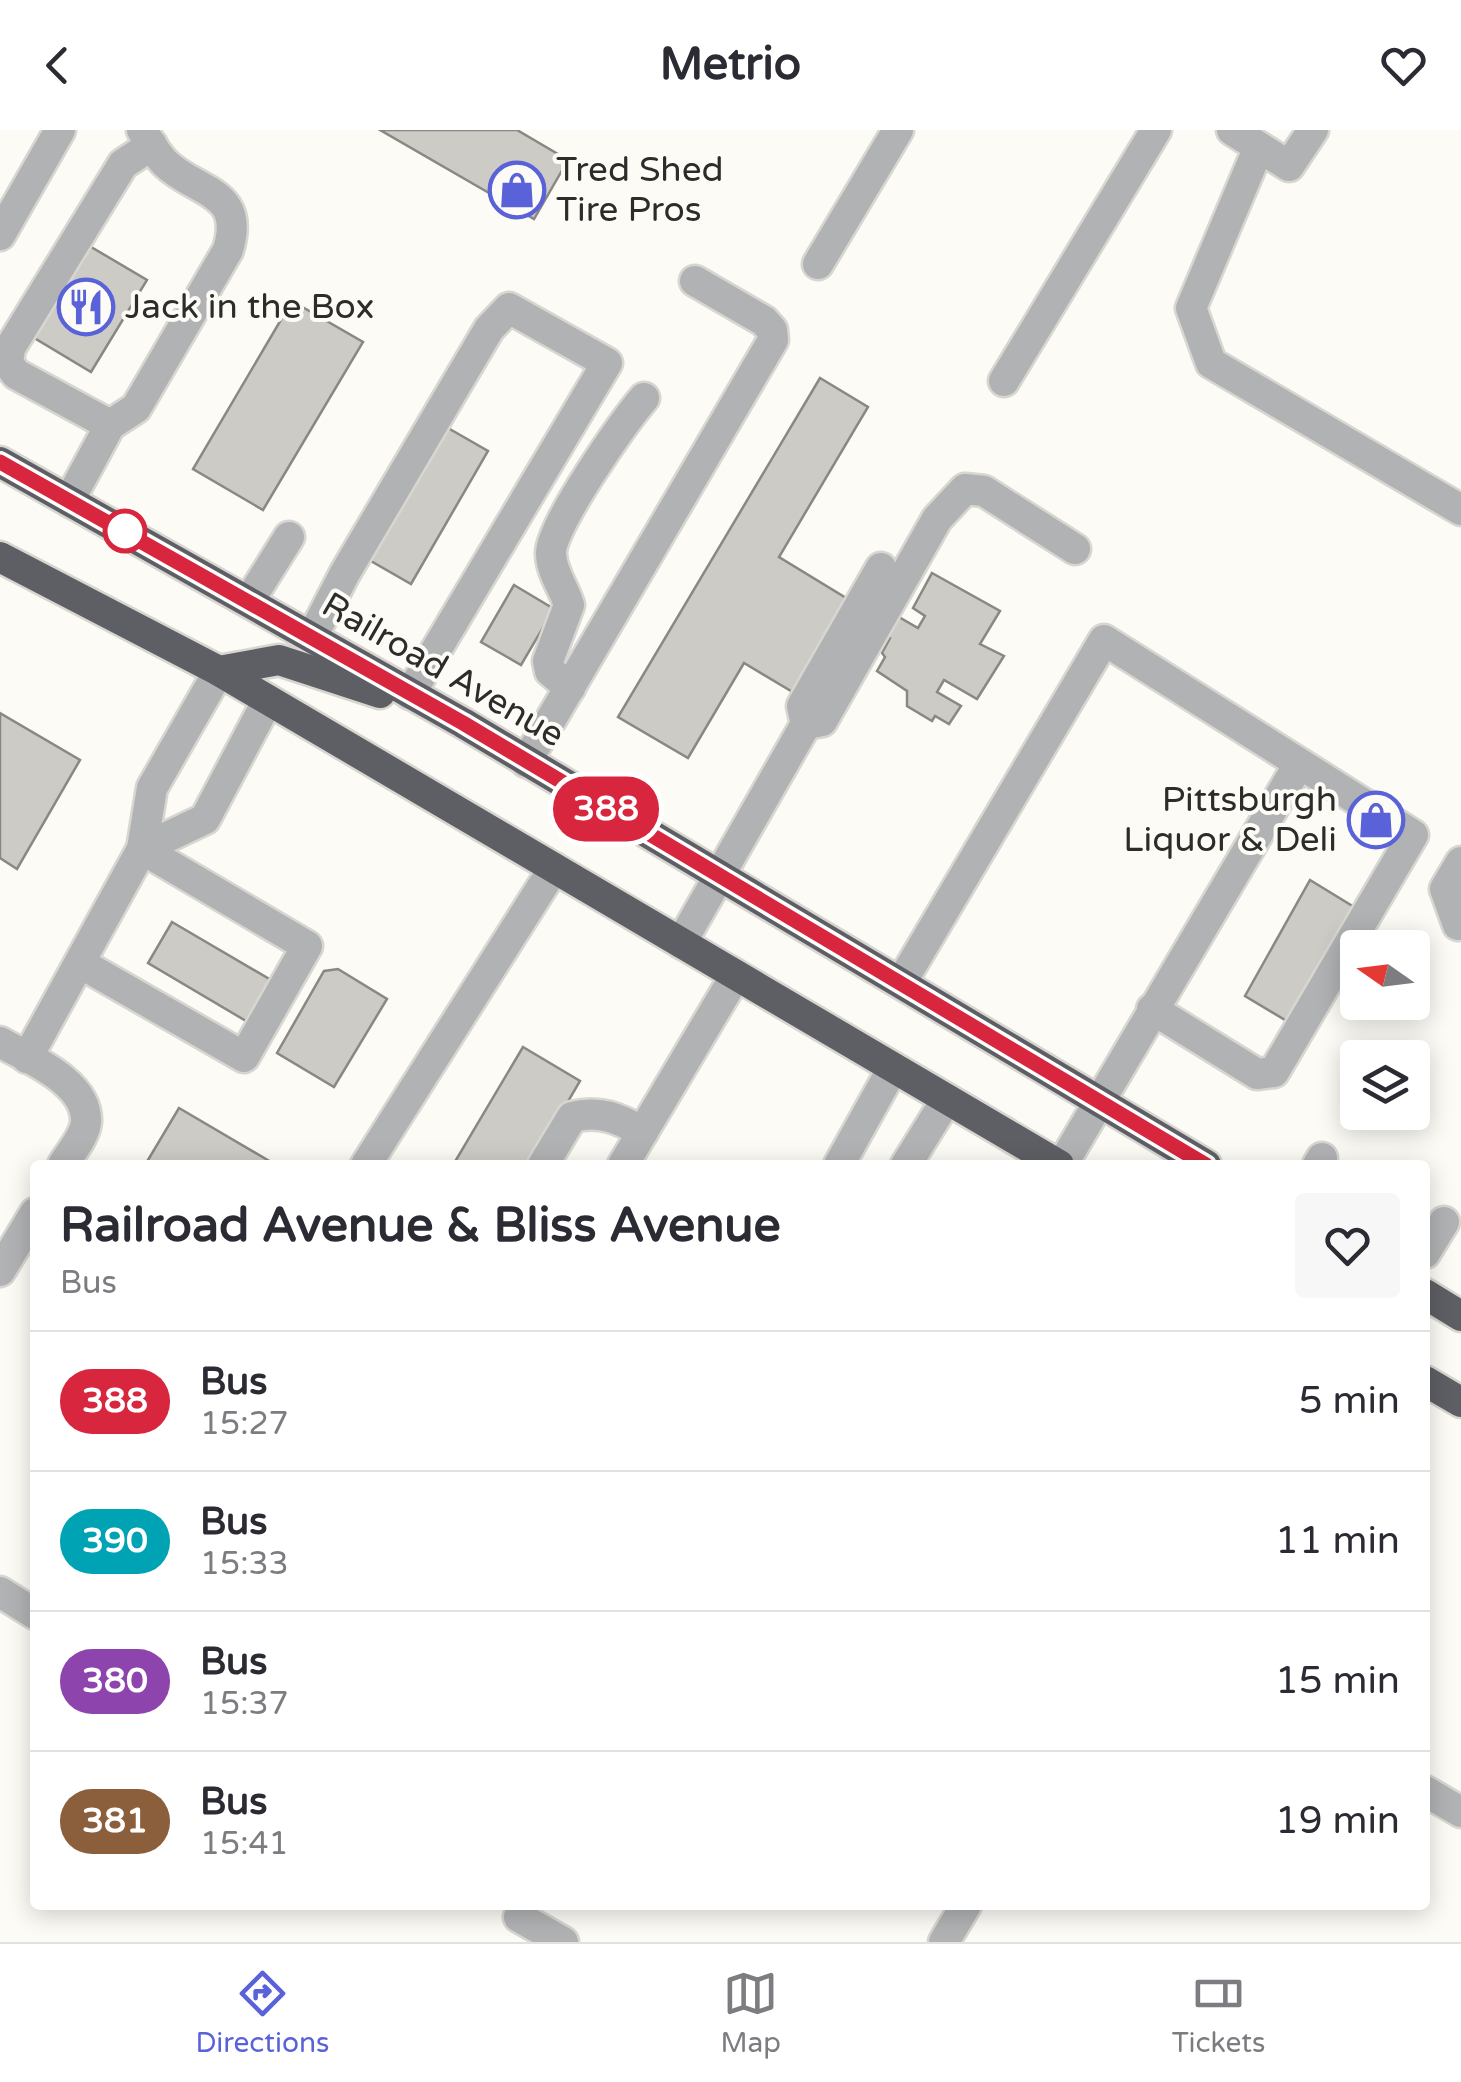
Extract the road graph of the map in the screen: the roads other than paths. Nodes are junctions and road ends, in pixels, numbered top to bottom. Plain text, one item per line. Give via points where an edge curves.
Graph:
1 (898, 130) edge
2 (1156, 130) edge
3 (1232, 130) edge
4 (1313, 130) edge
5 (58, 131) edge
6 (147, 138) edge
7 (1259, 147) junction
8 (0, 235) edge
9 (818, 264) dead end
10 (695, 280) dead end
11 (1004, 382) dead end
12 (644, 398) dead end
13 (110, 425) junction
14 (0, 462) edge
15 (69, 500) junction
16 (1461, 510) edge
17 (289, 536) dead end
18 (1075, 549) dead end
19 (0, 557) edge
20 (882, 568) dead end
21 (249, 601) junction
22 (312, 638) junction
23 (220, 671) junction
24 (570, 688) junction
25 (410, 694) junction
26 (268, 700) junction
27 (463, 723) junction
28 (806, 724) junction
29 (526, 762) junction
30 (1299, 764) junction
31 (142, 849) junction
32 (1461, 862) edge
33 (554, 868) junction
34 (719, 876) junction
35 (1458, 925) dead end
36 (681, 943) junction
37 (80, 963) junction
38 (736, 976) junction
39 (901, 983) junction
40 (1152, 1009) junction
41 (0, 1042) edge
42 (27, 1058) junction
43 (893, 1068) junction
44 (947, 1099) junction
45 (1099, 1102) junction
46 (643, 1132) junction
47 (66, 1160) edge
48 (369, 1160) edge
49 (546, 1160) edge
50 (626, 1160) edge
51 (842, 1160) edge
52 (909, 1160) edge
53 (1052, 1160) edge
54 (1064, 1160) edge
55 (1198, 1160) edge
56 (1444, 1222) dead end
57 (30, 1231) edge
58 (1430, 1246) edge
59 (0, 1271) edge
60 (1430, 1297) edge
61 (1461, 1316) edge
62 (1430, 1384) edge
63 (1461, 1402) edge
64 (0, 1592) edge
65 (30, 1611) edge
66 (1430, 1794) edge
67 (1461, 1812) edge
68 (963, 1910) edge
69 (514, 1921) edge
70 (563, 1942) edge
71 (944, 1942) edge

1 - 9 street
2 - 11 street
3 - 7 street
4 - 7 street via 1289,166
5 - 8 street
6 - 13 street via 166,164 217,196 234,229 136,408
6 - 13 street via 122,164 10,348 8,363 16,374
7 - 16 street via 1192,308 1211,362
10 - 24 street via 764,321 773,340
12 - 24 street via 610,442 553,542 552,561 569,605 548,661 550,672
13 - 15 street
14 - 15 highway, Railroad Avenue
15 - 21 highway, Railroad Avenue
17 - 21 street
18 - 28 street via 984,492 965,489 937,519 822,721
19 - 23 highway
20 - 28 street via 802,706
21 - 22 highway, Railroad Avenue
22 - 25 highway, Railroad Avenue
22 - 25 street via 488,329 509,308 607,363
23 - 26 highway
23 - 27 highway via 279,660
23 - 31 street via 152,788
24 - 29 street
25 - 27 highway, Railroad Avenue
26 - 31 street via 205,819
26 - 33 highway
27 - 29 highway, Railroad Avenue
28 - 34 street
29 - 34 highway, Railroad Avenue
30 - 39 street via 1104,640
30 - 40 street
30 - 40 street via 1413,835 1274,1072 1256,1074
31 - 37 street
31 - 37 street via 307,946 244,1057
32 - 35 street via 1445,889
33 - 36 highway
33 - 48 street
34 - 36 street
34 - 39 highway, Railroad Avenue
36 - 38 highway
37 - 42 street
38 - 43 highway
38 - 46 street
39 - 45 highway, Railroad Avenue
40 - 45 street
41 - 42 street
42 - 47 street via 73,1088 84,1106 86,1126
43 - 44 highway
43 - 51 street
44 - 52 street
44 - 53 highway
45 - 54 street
45 - 55 highway, Railroad Avenue
46 - 49 street via 615,1116 572,1117
46 - 50 street
56 - 58 street
57 - 59 street
60 - 61 highway
62 - 63 highway
64 - 65 street
66 - 67 street
68 - 71 street
69 - 70 street

